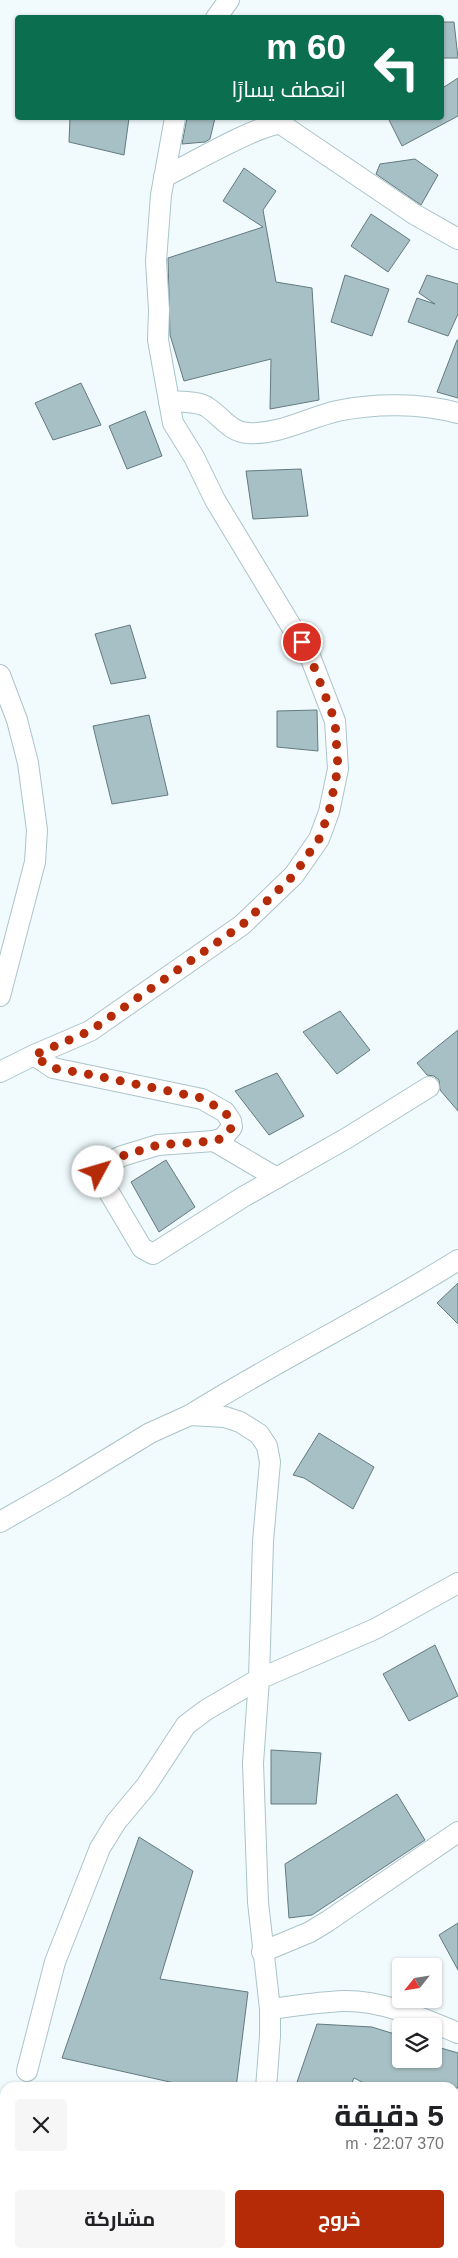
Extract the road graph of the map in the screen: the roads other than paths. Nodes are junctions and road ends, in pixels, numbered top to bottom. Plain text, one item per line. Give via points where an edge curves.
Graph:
1 (229, 0) edge
2 (218, 15) edge
3 (175, 120) edge
4 (164, 177) junction
5 (458, 238) edge
6 (169, 401) junction
7 (458, 413) edge
8 (0, 675) edge
9 (0, 996) edge
10 (34, 1055) junction
11 (0, 1072) edge
12 (429, 1087) dead end
13 (214, 1141) junction
14 (277, 1178) junction
15 (458, 1260) edge
16 (190, 1414) junction
17 (0, 1522) edge
18 (458, 1583) edge
19 (259, 1679) junction
20 (458, 1832) edge
21 (262, 1952) junction
22 (270, 2009) junction
23 (458, 2033) edge
24 (27, 2072) dead end
25 (266, 2082) edge

1 - 2 street
3 - 4 street
4 - 5 street via 257,130 281,124 414,214
4 - 6 street via 156,261 158,340
6 - 7 street via 205,406 245,434 271,431 337,411 393,405
6 - 10 street via 173,423 215,500 302,642 320,681 336,731 338,768 329,812 319,839 294,875 242,925 90,1031
8 - 9 street via 17,720 28,763 38,830 35,862
10 - 11 street
10 - 13 street via 53,1068 202,1098 225,1112 231,1121 232,1127 223,1138
12 - 14 street
13 - 14 street
13 - 14 street via 158,1145 100,1167 100,1177 146,1252 153,1254 161,1250
15 - 16 street
16 - 17 street via 150,1433
16 - 19 street via 225,1417 240,1422 259,1434 267,1446 270,1462 260,1600
18 - 19 street via 375,1630
19 - 21 street via 253,1763
19 - 24 street via 186,1725 146,1786 108,1832 55,1962
20 - 21 street via 328,1921
21 - 22 street
22 - 23 street via 344,2001 373,2004
22 - 25 street

